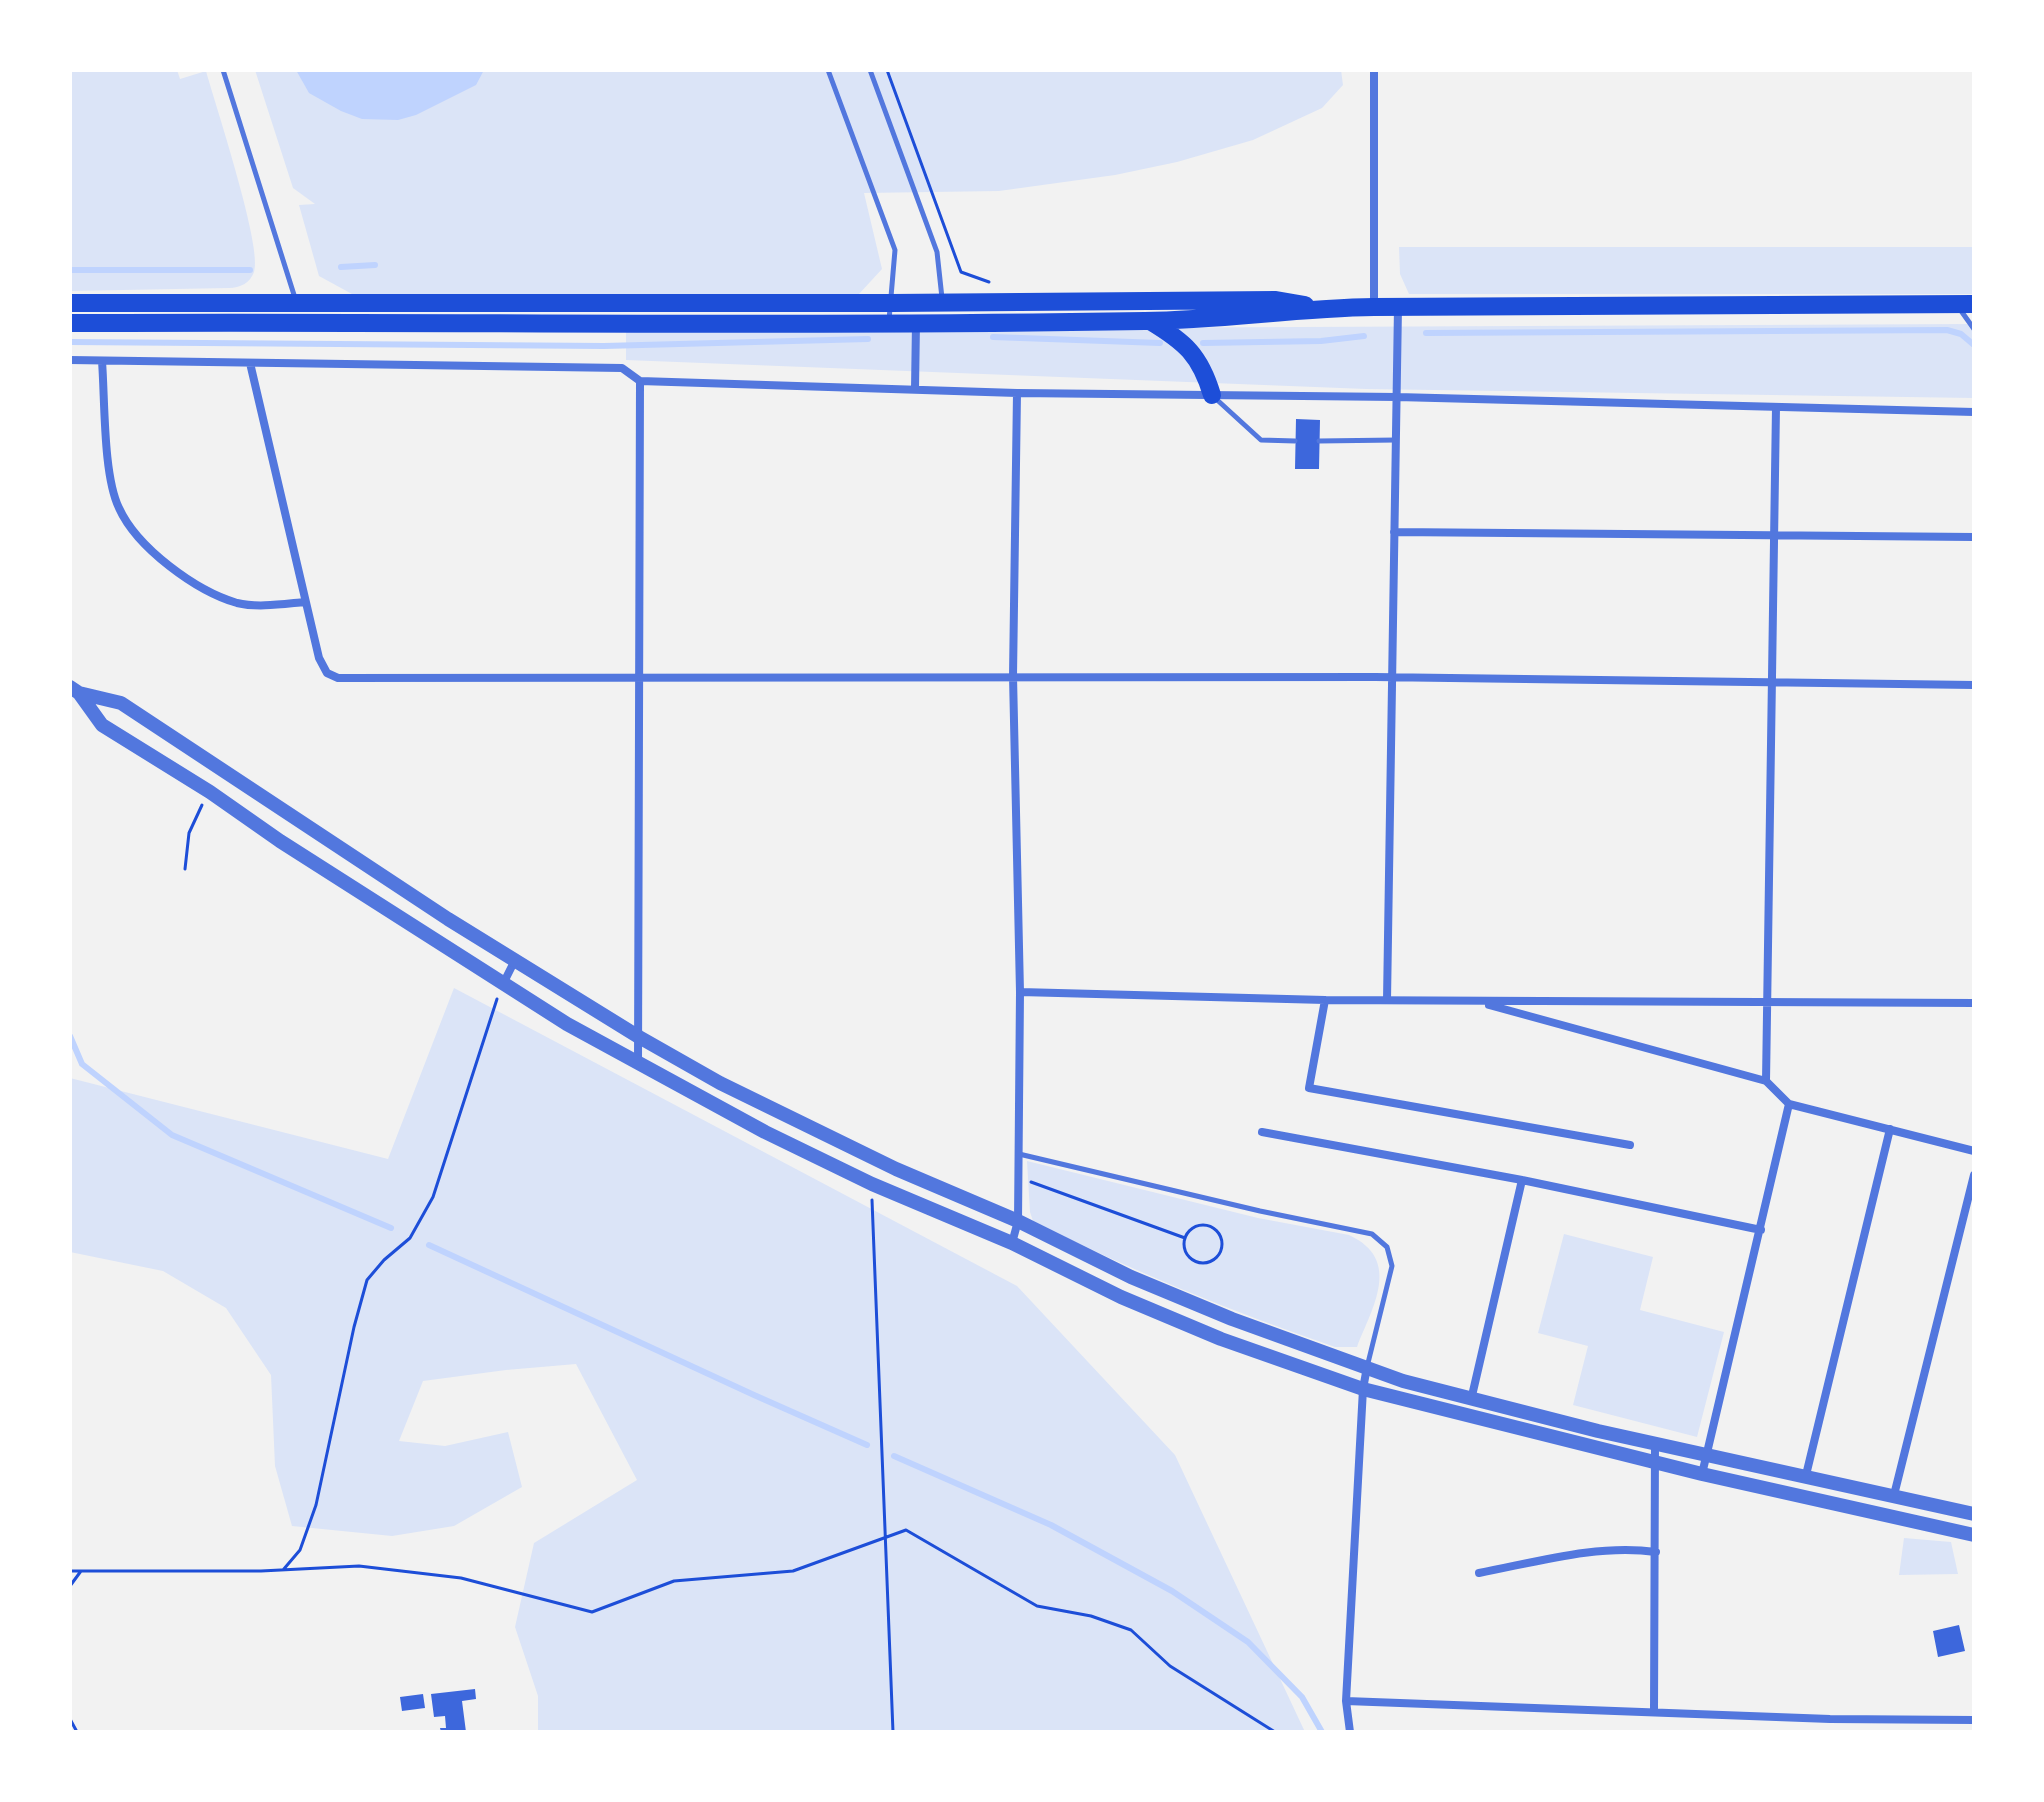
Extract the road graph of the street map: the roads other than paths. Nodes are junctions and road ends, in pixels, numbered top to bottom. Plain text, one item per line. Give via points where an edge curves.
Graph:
1 (223, 70) edge
2 (828, 70) edge
3 (870, 70) edge
4 (1374, 70) edge
5 (70, 303) edge
6 (297, 303) junction
7 (891, 303) junction
8 (942, 303) junction
9 (1965, 304) edge
10 (1374, 307) junction
11 (1398, 307) junction
12 (1324, 308) junction
13 (1150, 321) junction
14 (70, 323) edge
15 (888, 323) junction
16 (916, 323) junction
17 (945, 323) junction
18 (303, 324) junction
19 (1974, 329) edge
20 (70, 360) edge
21 (102, 361) junction
22 (250, 363) junction
23 (640, 381) junction
24 (915, 389) junction
25 (1017, 393) junction
26 (1212, 395) junction
27 (1397, 397) junction
28 (1776, 407) junction
29 (1974, 412) edge
30 (1396, 440) junction
31 (1295, 441) dead end
32 (1319, 441) dead end
33 (1394, 532) junction
34 (1774, 535) junction
35 (1974, 537) edge
36 (305, 602) junction
37 (1013, 676) junction
38 (1394, 677) junction
39 (640, 679) junction
40 (1772, 684) junction
41 (1974, 685) edge
42 (73, 695) edge
43 (515, 960) junction
44 (503, 984) junction
45 (1020, 992) junction
46 (1325, 1000) junction
47 (1387, 1000) junction
48 (1475, 1001) junction
49 (1767, 1002) junction
50 (1974, 1003) edge
51 (639, 1037) junction
52 (638, 1062) junction
53 (1766, 1081) junction
54 (1789, 1104) junction
55 (1890, 1129) junction
56 (1262, 1132) dead end
57 (1630, 1145) dead end
58 (1974, 1151) edge
59 (1018, 1154) junction
60 (1974, 1175) edge
61 (1522, 1180) junction
62 (1018, 1221) junction
63 (1761, 1230) junction
64 (1012, 1243) junction
65 (1367, 1367) junction
66 (1363, 1389) junction
67 (1471, 1399) junction
68 (1466, 1416) junction
69 (1655, 1443) junction
70 (1707, 1455) junction
71 (1654, 1461) junction
72 (1702, 1474) junction
73 (1806, 1475) junction
74 (1894, 1495) junction
75 (1974, 1514) edge
76 (1974, 1535) edge
77 (1656, 1552) junction
78 (1479, 1573) dead end
79 (1346, 1701) junction
80 (1654, 1711) junction
81 (1974, 1720) edge
82 (1350, 1732) edge

1 - 6 lane
2 - 7 lane via 895,250
3 - 8 lane via 937,252
4 - 10 street
5 - 6 highway
6 - 7 highway
6 - 18 lane
7 - 8 highway
7 - 15 lane
8 - 12 highway via 1276,300
8 - 17 lane
9 - 11 highway
9 - 19 lane
10 - 11 highway
10 - 12 highway
11 - 27 street
12 - 13 highway
13 - 17 highway
13 - 26 highway via 1192,351
14 - 18 highway
15 - 16 highway
15 - 18 highway
16 - 17 highway
16 - 24 street
20 - 21 street
21 - 22 street
21 - 36 street via 110,481 130,528 201,588 239,603
22 - 23 street via 622,368
22 - 36 street
23 - 24 street
23 - 39 street
24 - 25 street
25 - 26 street
25 - 37 street
26 - 27 street
26 - 31 lane via 1261,440
27 - 28 street
27 - 30 street
28 - 29 street
28 - 34 street
30 - 32 lane
30 - 33 street
33 - 34 street
33 - 38 street
34 - 35 street
34 - 40 street
36 - 39 street via 319,658 327,673 338,678
37 - 38 street
37 - 39 street
37 - 45 street
38 - 40 street
38 - 47 street
39 - 51 street
40 - 41 street
40 - 49 street
42 - 43 street via 121,703
42 - 44 street via 102,725
43 - 44 street
43 - 51 street
44 - 52 street
45 - 46 street
45 - 59 street
46 - 47 street
46 - 57 street via 1309,1088
47 - 48 street
48 - 49 street
48 - 53 street
49 - 50 street
49 - 53 street
51 - 52 street
51 - 62 street via 896,1169
52 - 64 street via 872,1184
53 - 54 street
54 - 55 street
54 - 63 street
55 - 58 street
55 - 73 street
56 - 61 street
59 - 62 street
59 - 65 lane via 1372,1234 1387,1247 1392,1266
60 - 74 street
61 - 63 street
61 - 67 street
62 - 64 street
62 - 65 street via 1131,1277
63 - 70 street
64 - 66 street via 1221,1339
65 - 66 street
65 - 67 street
66 - 68 street
66 - 79 street
67 - 68 street
67 - 69 street
68 - 71 street
69 - 70 street
69 - 71 street
70 - 72 street
70 - 73 street
71 - 72 street
71 - 77 street
72 - 76 street
73 - 74 street
74 - 75 street
77 - 78 street via 1586,1552
77 - 80 street
79 - 80 street
79 - 82 street
80 - 81 street

